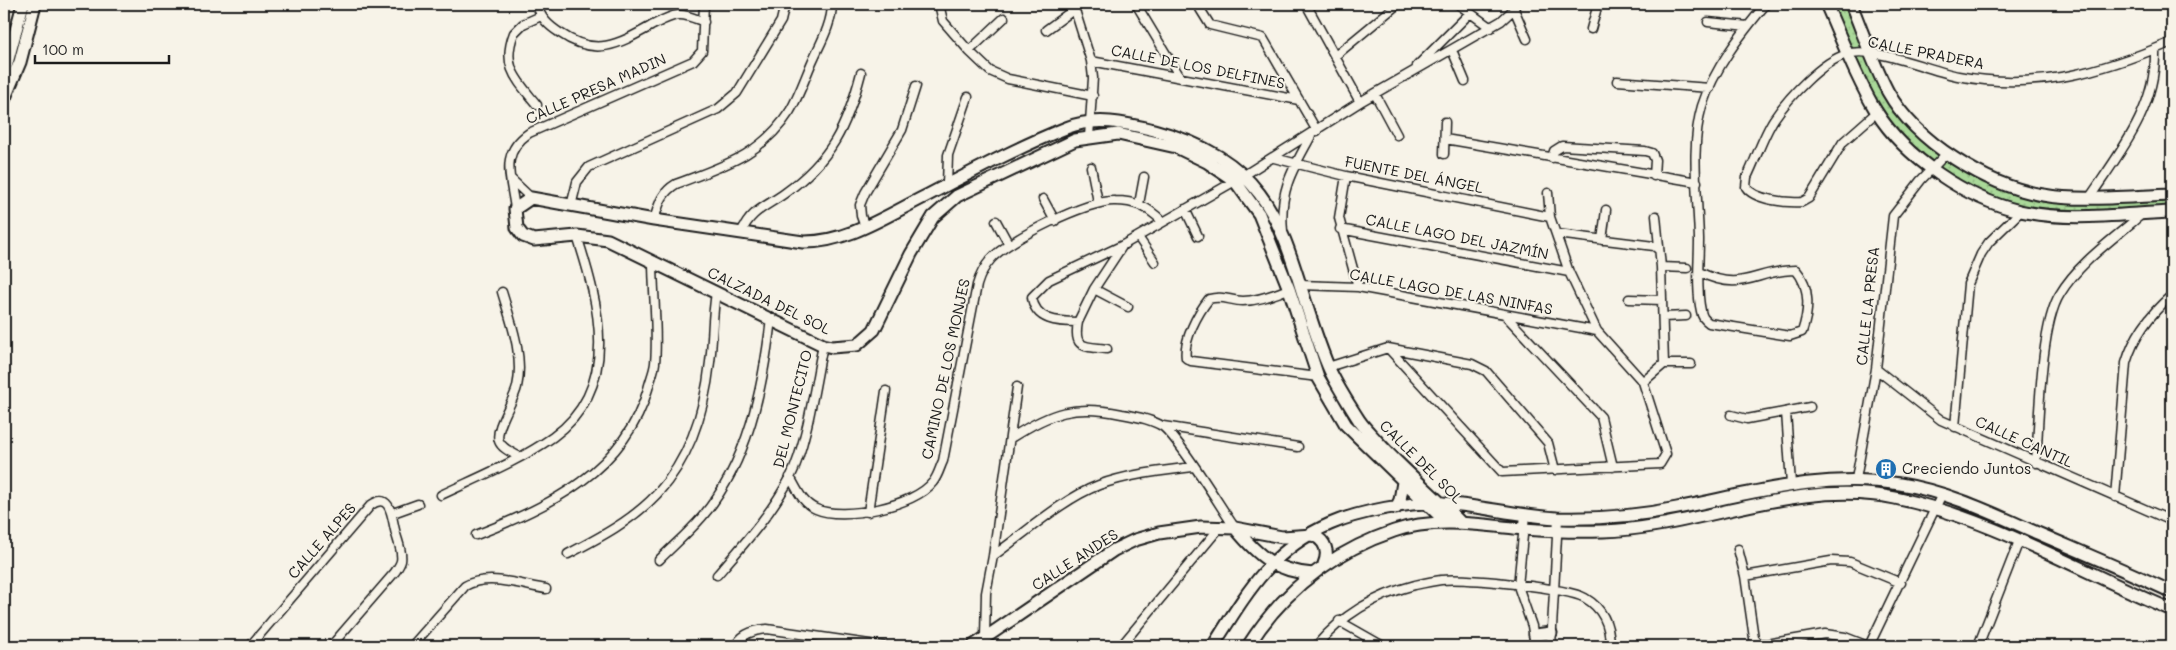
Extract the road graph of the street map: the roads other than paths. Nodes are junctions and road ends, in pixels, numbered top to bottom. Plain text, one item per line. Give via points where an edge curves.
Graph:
1 (23, 4) edge
2 (35, 4) edge
3 (538, 4) edge
4 (704, 4) edge
5 (785, 4) edge
6 (832, 4) edge
7 (939, 4) edge
8 (1136, 4) edge
9 (1197, 4) edge
10 (1306, 4) edge
11 (1398, 4) edge
12 (1458, 4) edge
13 (1598, 4) edge
14 (1766, 4) edge
15 (1826, 4) edge
16 (1852, 4) edge
17 (1074, 6) edge
18 (1515, 6) edge
19 (1470, 13) junction
20 (541, 16) junction
21 (1004, 18) dead end
22 (704, 22) junction
23 (1708, 22) dead end
24 (1748, 26) junction
25 (1491, 28) junction
26 (1590, 29) dead end
27 (1046, 30) dead end
28 (1527, 39) dead end
29 (2172, 42) edge
30 (2156, 49) junction
31 (1452, 50) junction
32 (969, 51) junction
33 (1848, 53) junction
34 (1871, 54) junction
35 (1335, 56) junction
36 (1091, 61) junction
37 (1411, 73) junction
38 (4, 74) edge
39 (861, 74) dead end
40 (1180, 77) junction
41 (1465, 81) dead end
42 (1617, 81) dead end
43 (916, 86) dead end
44 (1710, 88) junction
45 (1375, 94) junction
46 (1093, 96) junction
47 (968, 97) dead end
48 (4, 100) edge
49 (1300, 100) junction
50 (1360, 102) junction
51 (537, 104) dead end
52 (1877, 112) junction
53 (1445, 122) dead end
54 (1091, 123) junction
55 (1315, 132) junction
56 (1397, 135) dead end
57 (1089, 137) junction
58 (1445, 139) junction
59 (1444, 154) dead end
60 (1946, 154) junction
61 (1274, 158) junction
62 (1552, 158) junction
63 (1294, 164) junction
64 (1091, 167) dead end
65 (1932, 169) junction
66 (1346, 176) junction
67 (1654, 176) junction
68 (1144, 177) dead end
69 (511, 179) junction
70 (1240, 179) junction
71 (1697, 182) junction
72 (947, 185) junction
73 (1548, 193) dead end
74 (2172, 195) edge
75 (2090, 197) junction
76 (531, 198) junction
77 (1043, 199) dead end
78 (1098, 202) junction
79 (1138, 204) junction
80 (571, 206) junction
81 (515, 209) junction
82 (1185, 209) junction
83 (1606, 210) dead end
84 (2021, 211) junction
85 (2172, 212) edge
86 (2142, 214) junction
87 (1656, 216) dead end
88 (1550, 217) junction
89 (654, 220) junction
90 (996, 221) dead end
91 (1055, 221) junction
92 (1162, 222) junction
93 (865, 227) junction
94 (1340, 229) junction
95 (741, 233) junction
96 (1557, 234) junction
97 (1284, 235) junction
98 (578, 236) junction
99 (1198, 236) dead end
100 (1138, 237) junction
101 (1602, 240) junction
102 (1008, 243) junction
103 (1123, 245) junction
104 (1658, 249) junction
105 (653, 260) junction
106 (1155, 262) dead end
107 (1661, 267) junction
108 (1687, 268) dead end
109 (1569, 272) junction
110 (1699, 272) junction
111 (1300, 284) junction
112 (1358, 287) junction
113 (1094, 289) junction
114 (1289, 289) junction
115 (502, 292) dead end
116 (716, 293) junction
117 (2172, 295) edge
118 (1629, 299) dead end
119 (1662, 300) junction
120 (1128, 306) dead end
121 (1505, 315) junction
122 (1686, 316) dead end
123 (1663, 317) junction
124 (770, 319) junction
125 (1078, 322) junction
126 (1597, 331) junction
127 (823, 345) junction
128 (1388, 348) junction
129 (1106, 349) dead end
130 (1664, 364) junction
131 (1691, 364) dead end
132 (1328, 367) junction
133 (1876, 369) junction
134 (1318, 377) junction
135 (1643, 382) junction
136 (1017, 387) dead end
137 (886, 391) dead end
138 (1810, 407) dead end
139 (1786, 412) junction
140 (1731, 415) dead end
141 (1162, 426) junction
142 (1955, 427) junction
143 (1011, 438) junction
144 (1298, 447) dead end
145 (520, 457) junction
146 (2036, 463) junction
147 (1193, 467) junction
148 (1613, 467) junction
149 (1555, 470) junction
150 (790, 477) junction
151 (1856, 479) junction
152 (1403, 482) junction
153 (1806, 482) junction
154 (1791, 484) junction
155 (1942, 494) junction
156 (441, 495) dead end
157 (1807, 497) junction
158 (2114, 497) junction
159 (1442, 503) junction
160 (418, 504) dead end
161 (1429, 504) junction
162 (1396, 508) junction
163 (1478, 509) junction
164 (1934, 509) junction
165 (868, 512) junction
166 (393, 513) junction
167 (1525, 515) junction
168 (1558, 518) junction
169 (2172, 521) edge
170 (1447, 523) junction
171 (1461, 523) junction
172 (1476, 524) junction
173 (1221, 526) junction
174 (1235, 528) junction
175 (1524, 529) junction
176 (1557, 531) junction
177 (1308, 534) junction
178 (476, 535) dead end
179 (2019, 541) junction
180 (1738, 549) dead end
181 (568, 554) dead end
182 (993, 556) junction
183 (659, 560) dead end
184 (1271, 564) junction
185 (1324, 564) junction
186 (1313, 574) junction
187 (717, 575) dead end
188 (1745, 576) junction
189 (2150, 582) junction
190 (1901, 583) junction
191 (1518, 586) junction
192 (546, 589) dead end
193 (1553, 590) junction
194 (2172, 592) edge
195 (2143, 598) junction
196 (2172, 610) edge
197 (1339, 621) junction
198 (1551, 633) junction
199 (985, 637) junction
200 (1535, 641) edge
201 (250, 646) edge
202 (331, 646) edge
203 (412, 646) edge
204 (736, 646) edge
205 (882, 646) edge
206 (973, 646) edge
207 (1121, 646) edge
208 (1213, 646) edge
209 (1248, 646) edge
210 (1316, 646) edge
211 (1383, 646) edge
212 (1551, 646) edge
213 (1610, 646) edge
214 (1869, 646) edge
215 (1978, 646) edge

1 - 38 main road
2 - 48 main road via 20,62
3 - 20 street
4 - 22 street, CALLE PRESA MADIN
5 - 80 street via 781,21 730,102 588,167 578,182
6 - 89 street via 829,24 791,109 779,127 749,154 668,189 662,196
7 - 32 street via 943,21
8 - 40 street
9 - 49 street via 1210,25 1263,38
10 - 35 street
11 - 35 street
12 - 19 street
13 - 26 street
14 - 24 street
15 - 33 main road
16 - 34 main road
17 - 27 street
17 - 36 street
18 - 25 street
18 - 28 street
19 - 25 street
19 - 37 street
20 - 22 street via 562,35 596,48 625,41 678,15
20 - 51 street via 523,24 514,33 510,64 514,78
21 - 32 street
22 - 69 street, CALLE PRESA MADIN via 702,51 693,61 517,141 510,153 508,167
23 - 24 street
24 - 44 street
25 - 31 street
29 - 30 street, CALLE PRADERA
30 - 34 street, CALLE PRADERA via 2100,70 2021,82 1958,76
30 - 75 street via 2154,74 2134,134
31 - 37 street
31 - 41 street
32 - 46 street via 998,76
33 - 34 street, CALLE PRADERA
33 - 52 main road
33 - 52 street via 1821,69 1796,92 1774,120 1747,178 1746,187 1757,195 1802,202 1809,198 1843,142
34 - 60 main road via 1899,108
35 - 50 street
36 - 40 street, CALLE DE LOS DELFINES
36 - 46 street
37 - 45 street
39 - 95 street via 851,111 827,154 808,175 749,217
40 - 49 street, CALLE DE LOS DELFINES
42 - 44 street
43 - 93 street via 899,136 860,205
44 - 71 street via 1697,125
45 - 50 street
45 - 56 street
46 - 54 street
47 - 72 street via 948,156
49 - 55 street
50 - 55 street
52 - 65 main road via 1896,137
53 - 58 street
54 - 57 street
54 - 70 main road, CALZADA DEL SOL via 1123,122 1178,136 1208,150
54 - 72 main road, CALZADA DEL SOL via 1066,128
55 - 61 street
55 - 63 street
57 - 70 main road, CALZADA DEL SOL via 1118,134 1176,147
57 - 127 main road, CALZADA DEL SOL via 1063,144 957,196 933,218 911,254 874,330 857,345
58 - 59 street
58 - 62 street
60 - 65 street, CALLE LA PRESA
60 - 75 main road via 2020,190 2042,195
61 - 63 street, FUENTE DEL ÁNGEL
61 - 70 street
62 - 67 street
62 - 67 street via 1554,151 1562,146 1645,151 1652,153 1655,160
63 - 66 street, FUENTE DEL ÁNGEL
63 - 97 street via 1283,199
64 - 78 street
65 - 84 main road via 1974,193
65 - 133 street, CALLE LA PRESA via 1893,216
66 - 88 street, FUENTE DEL ÁNGEL
66 - 94 street
67 - 71 street
68 - 79 street
69 - 76 street
69 - 81 street, CALZADA DEL SOL
70 - 82 street
70 - 97 main road, CALZADA DEL SOL via 1269,206
70 - 114 main road, CALZADA DEL SOL via 1259,214
71 - 110 street
72 - 93 main road, CALZADA DEL SOL
73 - 88 street
74 - 75 main road
76 - 80 main road, CALZADA DEL SOL
76 - 81 main road
77 - 91 street
78 - 79 street, CAMINO DE LOS MONJES
78 - 91 street, CAMINO DE LOS MONJES
79 - 92 street, CAMINO DE LOS MONJES via 1150,209
80 - 89 main road, CALZADA DEL SOL
81 - 98 main road, CALZADA DEL SOL via 517,228 523,236 534,240
82 - 92 street
82 - 99 street
83 - 101 street
84 - 86 main road via 2069,215
84 - 142 street via 1998,231 1985,248 1968,284
85 - 86 main road
86 - 146 street via 2076,273 2058,296 2046,338
87 - 104 street
88 - 96 street
89 - 95 main road, CALZADA DEL SOL
90 - 102 street
91 - 102 street, CAMINO DE LOS MONJES
92 - 100 street
93 - 95 main road, CALZADA DEL SOL via 820,242
94 - 109 street, CALLE LAGO DEL JAZMÍN
94 - 112 street
96 - 101 street
96 - 109 street
97 - 111 main road, CALZADA DEL SOL
98 - 105 main road, CALZADA DEL SOL via 608,240
98 - 145 street via 595,298 600,334 600,358 594,383 578,412 554,436
100 - 103 street
100 - 106 street
101 - 104 street
102 - 165 street, CAMINO DE LOS MONJES via 981,272 943,461 933,482 916,496
103 - 113 street
103 - 125 street via 1048,280 1032,297 1040,315 1050,320
104 - 107 street
105 - 116 main road, CALZADA DEL SOL
105 - 178 street via 655,364 641,412 613,455 579,484 516,520
107 - 108 street
107 - 119 street
109 - 126 street
110 - 110 street via 1726,282 1796,270 1806,291 1806,321 1802,332 1790,336 1709,323 1702,318 1700,309
111 - 112 street, CALLE LAGO DE LAS NINFAS
111 - 132 main road, CALLE DEL SOL
112 - 121 street, CALLE LAGO DE LAS NINFAS
113 - 120 street
113 - 125 street
114 - 134 main road, CALLE DEL SOL
114 - 134 street via 1242,301 1220,296 1209,298 1185,350 1186,358 1191,362
115 - 145 street via 515,336 518,365 517,387 498,431 499,441 505,449
116 - 124 main road, CALZADA DEL SOL
116 - 181 street via 702,411 682,458 656,494 611,531
117 - 158 street via 2131,345 2126,363
118 - 119 street
119 - 123 street
121 - 126 street, CALLE LAGO DE LAS NINFAS
121 - 148 street via 1601,416
122 - 123 street
123 - 130 street
124 - 127 main road, CALZADA DEL SOL
124 - 183 street via 752,422 734,467 702,516
125 - 129 street via 1076,335 1082,346
126 - 135 street
127 - 150 street, DEL MONTECITO
128 - 132 street
128 - 149 street via 1502,472
128 - 149 street via 1472,364 1486,371 1548,443
130 - 131 street
130 - 135 street
132 - 159 main road, CALLE DEL SOL via 1358,420 1404,470
133 - 142 street, CALLE CANTIL via 1928,411
133 - 151 street, CALLE LA PRESA
134 - 152 main road, CALLE DEL SOL via 1346,425
135 - 148 street via 1666,454 1664,460 1660,464
136 - 143 street
137 - 165 street
138 - 139 street
139 - 140 street via 1746,419
139 - 154 street
141 - 143 street via 1126,414 1077,409 1058,412
141 - 144 street
141 - 147 street
142 - 146 street, CALLE CANTIL
143 - 182 street
145 - 156 street
146 - 158 street, CALLE CANTIL
147 - 174 street
147 - 182 street via 1131,475 1080,493
148 - 149 street
150 - 165 street, CAMINO DE LOS MONJES via 803,501 815,509 835,515
150 - 187 street, DEL MONTECITO via 759,527
151 - 153 main road
151 - 155 main road via 1901,484
152 - 161 main road, CALLE DEL SOL
152 - 162 main road
153 - 154 main road
153 - 157 main road
154 - 168 main road via 1647,513
155 - 164 street
155 - 189 main road via 1958,498
157 - 164 main road via 1855,494 1893,498
157 - 176 main road via 1782,499 1656,527
158 - 169 street, CALLE CANTIL
159 - 161 main road
159 - 163 main road
159 - 171 main road, CALLE DEL SOL
160 - 166 street
161 - 162 main road
161 - 170 main road, CALLE DEL SOL
162 - 177 main road via 1362,514
163 - 167 main road
163 - 172 main road
164 - 179 main road
164 - 190 street
166 - 201 street, CALLE ALPES via 384,502 371,506
166 - 202 street via 401,561
167 - 168 main road
167 - 175 street
168 - 176 street
170 - 171 main road
170 - 185 main road via 1397,530 1345,551
171 - 172 main road
172 - 175 main road
173 - 174 main road, CALLE ANDES
173 - 199 main road, CALLE ANDES via 1159,533 1114,550
173 - 207 street
174 - 177 main road, CALLE ANDES via 1282,536
174 - 184 main road
175 - 176 main road
175 - 191 street
176 - 193 street
177 - 184 main road via 1286,548
177 - 185 main road via 1325,544
179 - 195 main road
179 - 215 street
180 - 188 street
182 - 199 street via 986,593
184 - 186 main road
184 - 208 main road via 1248,590
185 - 186 main road
186 - 209 main road via 1284,600
188 - 190 street via 1831,561 1850,562
188 - 214 street via 1754,638 1758,643 1825,634 1846,637
189 - 194 main road
189 - 195 main road
190 - 214 street
191 - 193 street
191 - 197 street via 1455,580 1427,582 1383,596
191 - 200 street
192 - 203 street via 475,580 465,586
193 - 198 street
193 - 213 street via 1576,595 1594,604 1608,623
195 - 196 main road
197 - 210 street
197 - 211 street
198 - 200 main road
198 - 212 street
199 - 206 main road, CALLE ANDES
204 - 205 street via 743,636 767,629

